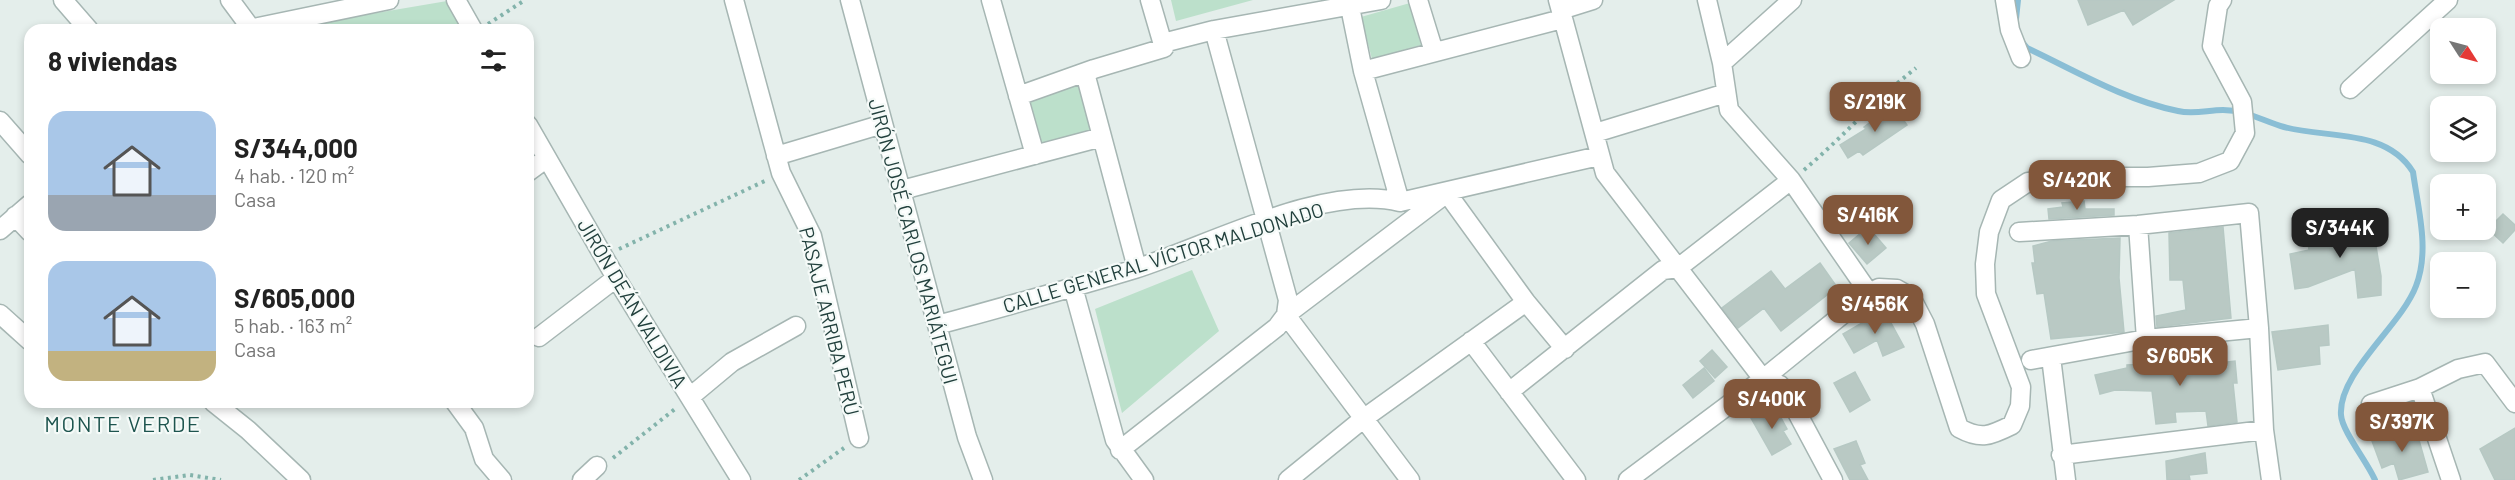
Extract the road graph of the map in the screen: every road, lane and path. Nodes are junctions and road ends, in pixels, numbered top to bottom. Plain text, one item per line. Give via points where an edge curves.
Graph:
1 (63, 0) edge
2 (230, 0) edge
3 (389, 0) edge
4 (456, 0) edge
5 (525, 0) edge
6 (734, 0) edge
7 (850, 0) edge
8 (991, 0) edge
9 (1150, 0) edge
10 (1381, 0) edge
11 (1418, 0) edge
12 (1593, 0) edge
13 (1707, 0) edge
14 (1792, 0) edge
15 (2005, 0) edge
16 (2448, 0) edge
17 (2220, 3) edge
18 (1350, 7) junction
19 (1561, 10) edge
20 (84, 24) edge
21 (244, 24) edge
22 (271, 24) edge
23 (470, 24) edge
24 (488, 24) edge
25 (1214, 30) junction
26 (1163, 46) junction
27 (1434, 52) junction
28 (2020, 58) dead end
29 (1722, 63) junction
30 (1916, 68) dead end
31 (1363, 71) junction
32 (1085, 73) junction
33 (2350, 89) dead end
34 (1725, 93) junction
35 (1018, 96) junction
36 (0, 121) edge
37 (883, 124) junction
38 (1594, 133) junction
39 (534, 135) edge
40 (1102, 137) junction
41 (24, 147) edge
42 (1035, 155) junction
43 (1599, 156) junction
44 (547, 158) junction
45 (778, 165) junction
46 (534, 168) edge
47 (1791, 180) junction
48 (902, 190) junction
49 (1447, 193) junction
50 (1400, 202) junction
51 (24, 209) edge
52 (15, 216) junction
53 (1265, 220) junction
54 (2138, 225) junction
55 (24, 226) edge
56 (0, 230) edge
57 (2019, 232) dead end
58 (604, 256) junction
59 (1137, 268) junction
60 (1678, 268) junction
61 (616, 278) junction
62 (1073, 287) junction
63 (1874, 290) junction
64 (1526, 302) junction
65 (0, 314) edge
66 (1286, 315) junction
67 (938, 325) junction
68 (796, 326) dead end
69 (2259, 328) junction
70 (24, 336) edge
71 (539, 337) dead end
72 (2146, 339) junction
73 (1472, 341) junction
74 (1565, 349) junction
75 (2051, 357) junction
76 (2031, 360) dead end
77 (1762, 379) junction
78 (2420, 388) junction
79 (1509, 392) junction
80 (690, 397) junction
81 (2515, 403) edge
82 (2372, 404) dead end
83 (220, 408) edge
84 (459, 408) edge
85 (1363, 419) junction
86 (2264, 430) junction
87 (859, 438) joint
88 (1120, 450) junction
89 (2061, 454) junction
90 (605, 462) joint
91 (153, 480) edge
92 (221, 480) edge
93 (301, 480) edge
94 (502, 480) edge
95 (582, 480) edge
96 (741, 480) edge
97 (799, 480) edge
98 (983, 480) edge
99 (1144, 480) edge
100 (1288, 480) edge
101 (1410, 480) edge
102 (1576, 480) edge
103 (1628, 480) edge
104 (1833, 480) edge
105 (2066, 480) edge
106 (2271, 480) edge
107 (2451, 480) edge

1 - 20 street
2 - 21 street
3 - 22 street
4 - 23 street
5 - 24 path
6 - 45 street, PASAJE ARRIBA PERÚ
7 - 37 street, JIRÓN JOSÉ CARLOS MARIÁTEGUI
8 - 35 street
9 - 26 street
10 - 18 street
11 - 27 street
12 - 19 street
13 - 29 street
14 - 29 street
15 - 28 street
16 - 33 street
17 - 63 street via 2212,46 2242,102 2246,133 2230,161 2199,173 2028,183 2001,200 1989,232 1986,294 2021,387 2020,406 2012,425 1992,435 1974,436 1959,428 1925,324 1911,297 1897,289
18 - 25 street
18 - 31 street
19 - 27 street
19 - 38 street
25 - 26 street
25 - 53 street
26 - 32 street
27 - 31 street
29 - 34 street
30 - 47 path
31 - 50 street
32 - 35 street
32 - 40 street
34 - 38 street
34 - 47 street via 1729,110
35 - 42 street
36 - 41 street
37 - 45 street
37 - 48 street, JIRÓN JOSÉ CARLOS MARIÁTEGUI
38 - 43 street
39 - 44 street, JIRÓN DEÁN VALDIVIA
40 - 42 street
40 - 59 street
42 - 48 street
43 - 49 street, CALLE GENERAL VÍCTOR MALDONADO
43 - 60 street via 1605,173
44 - 46 street
44 - 58 street, JIRÓN DEÁN VALDIVIA
45 - 58 path
45 - 87 street, PASAJE ARRIBA PERÚ via 812,236
47 - 60 street
47 - 63 street
48 - 67 street, JIRÓN JOSÉ CARLOS MARIÁTEGUI
49 - 50 street, CALLE GENERAL VÍCTOR MALDONADO
49 - 64 street
49 - 66 street
50 - 53 street, CALLE GENERAL VÍCTOR MALDONADO via 1353,199
51 - 52 street
52 - 55 street
52 - 56 street
53 - 59 street, CALLE GENERAL VÍCTOR MALDONADO
53 - 66 street via 1288,300
54 - 57 street
54 - 69 street via 2248,213
54 - 72 street
58 - 61 street, JIRÓN DEÁN VALDIVIA
59 - 62 street, CALLE GENERAL VÍCTOR MALDONADO
60 - 74 street via 1662,270
60 - 77 street
61 - 71 street
61 - 80 street, JIRÓN DEÁN VALDIVIA
62 - 67 street, CALLE GENERAL VÍCTOR MALDONADO
62 - 88 street
63 - 77 street
64 - 73 street
64 - 74 street
65 - 70 street
66 - 85 street
66 - 88 street via 1277,327
67 - 98 street, JIRÓN JOSÉ CARLOS MARIÁTEGUI via 967,437
68 - 80 street via 732,362
69 - 72 street
69 - 86 street
72 - 75 street
73 - 79 street
73 - 85 street
74 - 79 street
75 - 76 street
75 - 89 street
77 - 103 street
77 - 104 street via 1780,385 1786,392
78 - 81 street via 2458,369 2485,363
78 - 82 street
78 - 107 street
79 - 102 street
80 - 90 path
80 - 96 street, JIRÓN DEÁN VALDIVIA
83 - 93 street
84 - 94 street via 474,428 484,459
85 - 100 street
85 - 101 street
86 - 89 street
86 - 106 street
87 - 97 path
88 - 99 street
89 - 105 street
90 - 95 street
91 - 92 path via 190,475

